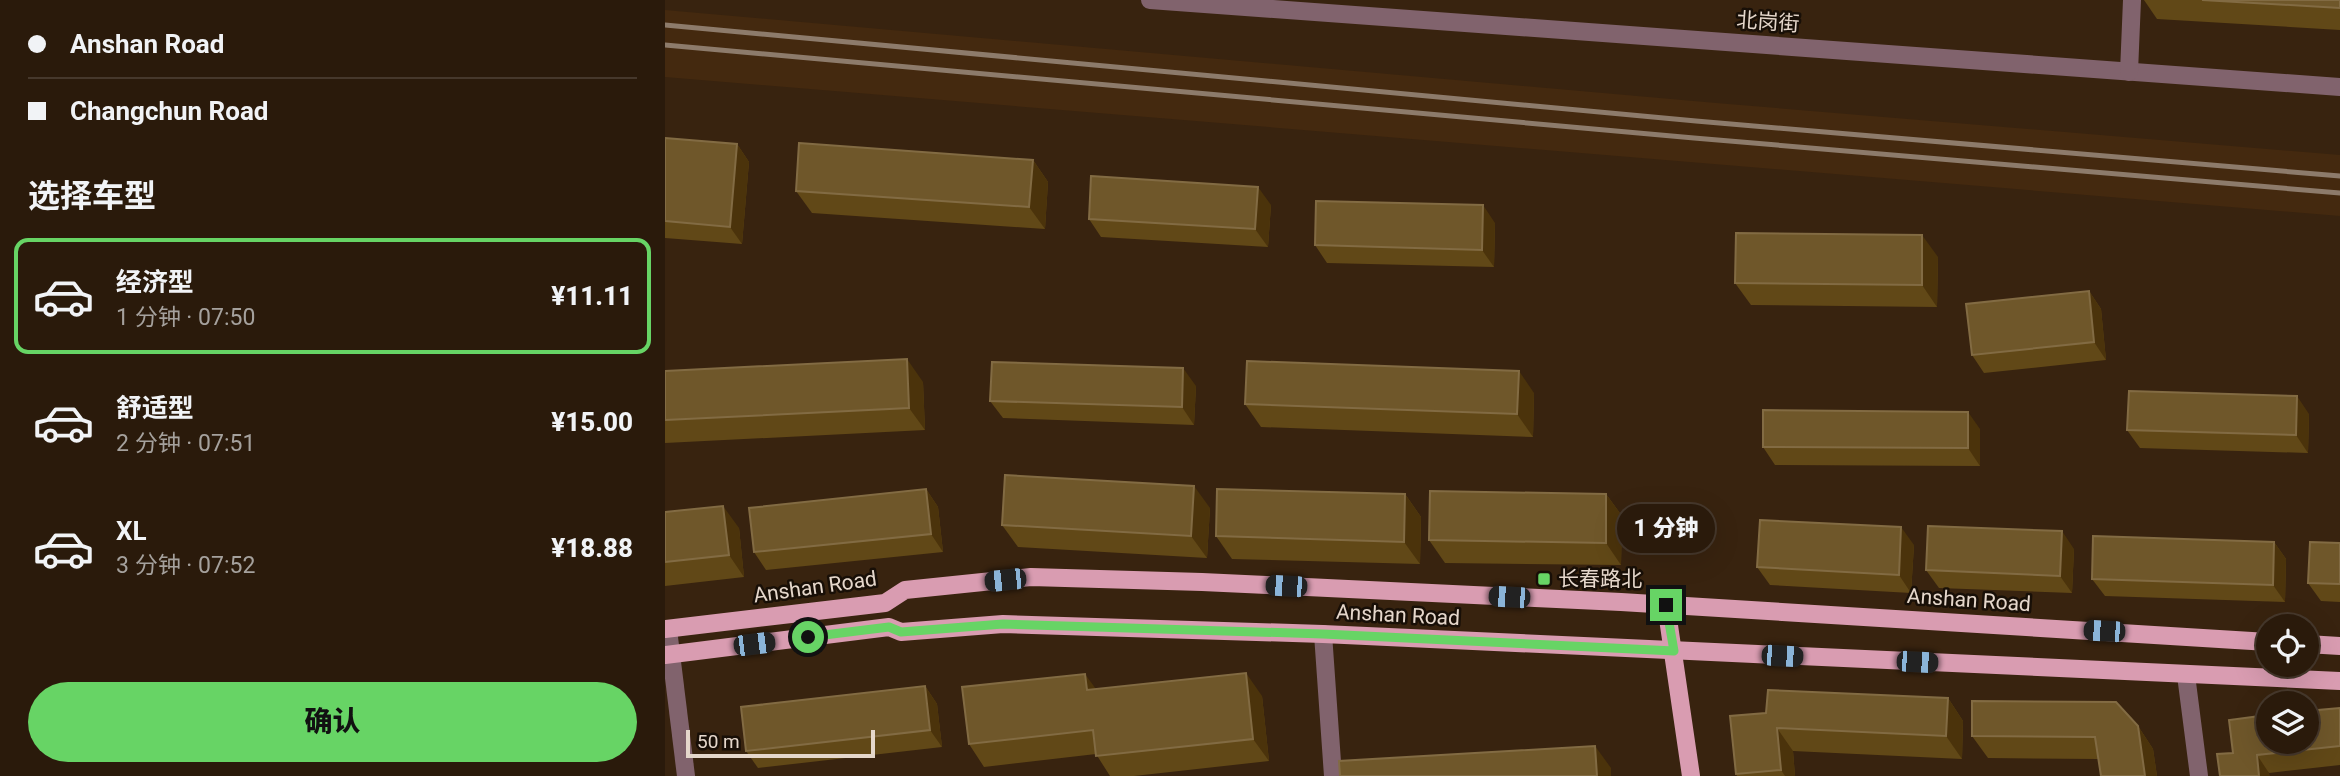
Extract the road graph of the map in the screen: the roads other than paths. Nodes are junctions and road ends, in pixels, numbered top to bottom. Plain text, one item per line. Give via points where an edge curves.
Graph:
1 (1150, 0) edge
2 (2131, 0) edge
3 (2129, 72) junction
4 (2340, 87) edge
5 (1666, 605) junction
6 (667, 629) edge
7 (1323, 634) junction
8 (2256, 641) edge
9 (2319, 645) edge
10 (2340, 646) edge
11 (1674, 651) junction
12 (668, 655) edge
13 (2186, 675) junction
14 (2340, 681) edge
15 (686, 776) edge
16 (1333, 776) edge
17 (1691, 776) edge
18 (2199, 776) edge

1 - 3 street, 北岗街
2 - 3 street
3 - 4 street, 北岗街
5 - 6 main road, Anshan Road via 1031,577 905,590 885,603
5 - 8 main road, Anshan Road
5 - 11 main road
6 - 12 street
7 - 11 main road, Anshan Road
7 - 12 main road, Anshan Road via 1003,624 901,632 889,627
7 - 16 street
9 - 10 main road
11 - 13 main road, Anshan Road
11 - 17 main road
12 - 15 street
13 - 14 main road, Anshan Road
13 - 18 street

